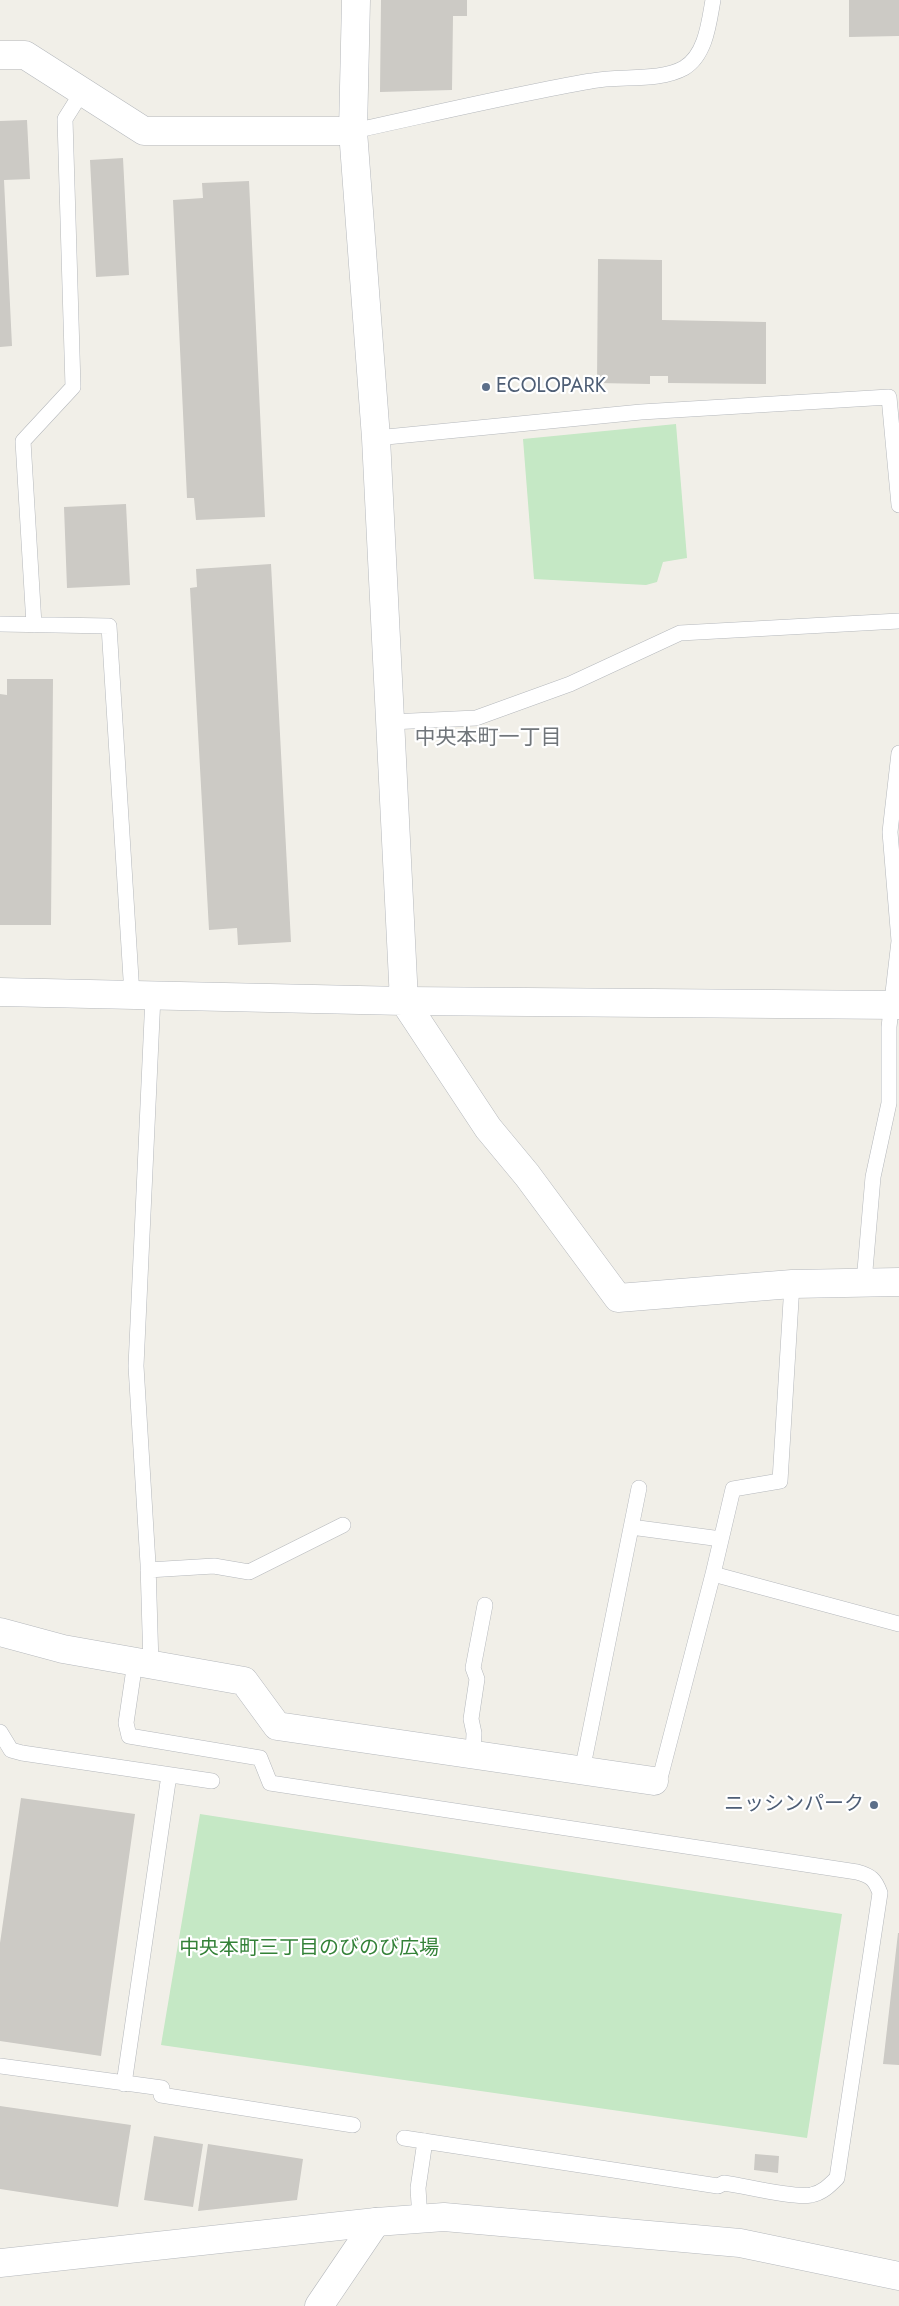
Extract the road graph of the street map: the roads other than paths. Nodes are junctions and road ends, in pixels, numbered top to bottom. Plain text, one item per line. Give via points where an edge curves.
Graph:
1 (356, 0) edge
2 (713, 0) edge
3 (0, 55) edge
4 (82, 92) junction
5 (353, 131) junction
6 (376, 438) junction
7 (899, 505) edge
8 (899, 621) edge
9 (0, 624) edge
10 (34, 625) junction
11 (390, 722) junction
12 (899, 753) edge
13 (0, 992) edge
14 (143, 996) junction
15 (404, 1001) junction
16 (896, 1005) edge
17 (864, 1282) junction
18 (899, 1282) edge
19 (792, 1284) junction
20 (640, 1488) dead end
21 (343, 1525) dead end
22 (631, 1527) junction
23 (721, 1539) junction
24 (148, 1570) junction
25 (713, 1574) junction
26 (485, 1605) dead end
27 (899, 1624) edge
28 (0, 1632) edge
29 (143, 1664) junction
30 (0, 1732) edge
31 (6, 1750) edge
32 (473, 1755) junction
33 (582, 1771) junction
34 (170, 1775) junction
35 (212, 1781) dead end
36 (654, 1781) joint
37 (0, 2066) edge
38 (124, 2084) junction
39 (353, 2125) dead end
40 (404, 2138) dead end
41 (425, 2141) junction
42 (420, 2219) junction
43 (376, 2222) junction
44 (0, 2263) edge
45 (899, 2276) edge
46 (319, 2306) edge

1 - 5 street
2 - 5 lane via 708,30 699,51 686,67 670,74 593,80
3 - 4 street via 25,55
4 - 5 street via 144,131
4 - 10 lane via 65,119 73,387 23,441
5 - 6 street
6 - 7 lane via 641,412 889,397
6 - 11 street
8 - 11 lane via 680,633 570,684 476,718
9 - 10 lane
10 - 14 lane via 109,626
11 - 15 street
12 - 16 lane via 890,832 899,942
13 - 14 street
14 - 15 street
14 - 24 lane via 136,1366
15 - 16 street
15 - 19 street via 488,1128 527,1174 618,1298
16 - 17 lane via 889,1027 889,1103 873,1177
17 - 18 street
17 - 19 street
19 - 23 lane via 780,1481 733,1489
20 - 22 lane
21 - 24 lane via 249,1572 214,1566
22 - 23 lane
22 - 33 lane
23 - 25 lane
24 - 29 lane
25 - 27 lane
25 - 36 lane via 659,1782
26 - 32 lane via 473,1668 476,1678 471,1719
28 - 29 street via 62,1649
29 - 32 street via 244,1681 277,1726
29 - 41 lane via 126,1723 129,1736 260,1758 270,1783 857,1872 870,1876 876,1883 880,1893 837,2178 827,2189 811,2195 795,2195 724,2183 718,2186
30 - 31 lane
31 - 34 lane
32 - 33 street
33 - 36 street
34 - 35 lane
34 - 38 lane
37 - 38 lane
38 - 39 lane via 162,2088 161,2095
40 - 41 lane
41 - 42 lane via 418,2188
42 - 43 street
42 - 45 street via 444,2217 740,2243
43 - 44 street
43 - 46 street

